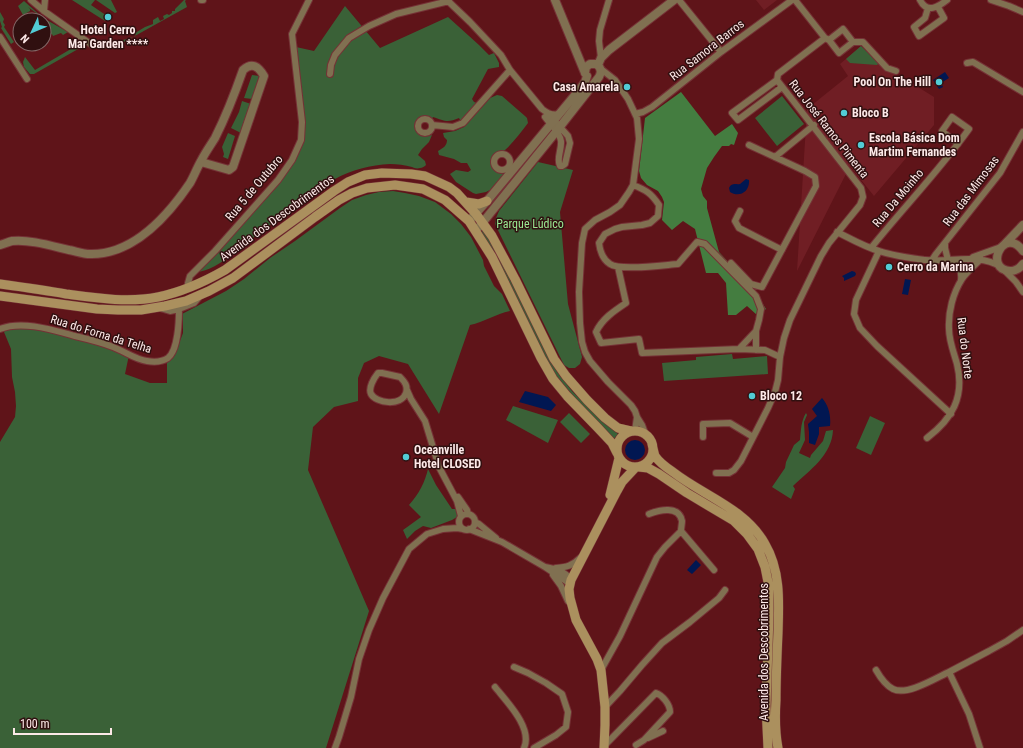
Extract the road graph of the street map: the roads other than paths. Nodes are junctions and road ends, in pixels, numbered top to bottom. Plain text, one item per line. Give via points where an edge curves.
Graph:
1 (31, 0) edge
2 (45, 0) edge
3 (309, 0) edge
4 (555, 0) edge
5 (609, 0) edge
6 (674, 0) edge
7 (679, 0) edge
8 (792, 0) edge
9 (795, 0) edge
10 (920, 0) edge
11 (947, 0) edge
12 (991, 0) edge
13 (448, 1) edge
14 (938, 7) junction
15 (928, 8) junction
16 (44, 11) junction
17 (1023, 12) edge
18 (0, 37) edge
19 (827, 39) junction
20 (853, 42) junction
21 (120, 45) dead end
22 (721, 52) junction
23 (967, 62) dead end
24 (600, 64) junction
25 (510, 70) junction
26 (896, 71) dead end
27 (330, 74) dead end
28 (586, 75) junction
29 (27, 78) dead end
30 (597, 78) junction
31 (777, 80) junction
32 (782, 87) junction
33 (1023, 92) edge
34 (635, 114) junction
35 (546, 115) junction
36 (554, 120) junction
37 (432, 125) dead end
38 (814, 126) junction
39 (560, 131) junction
40 (1023, 132) edge
41 (543, 133) junction
42 (958, 144) junction
43 (749, 146) dead end
44 (775, 157) junction
45 (201, 162) junction
46 (633, 185) junction
47 (487, 201) junction
48 (466, 202) junction
49 (740, 211) dead end
50 (476, 214) junction
51 (469, 221) junction
52 (482, 222) junction
53 (1023, 225) edge
54 (475, 230) junction
55 (837, 232) junction
56 (946, 242) junction
57 (0, 245) edge
58 (1003, 246) junction
59 (870, 248) junction
60 (782, 250) junction
61 (878, 251) junction
62 (1023, 251) edge
63 (967, 259) junction
64 (981, 259) junction
65 (932, 260) junction
66 (950, 260) junction
67 (731, 263) dead end
68 (1023, 264) edge
69 (618, 267) junction
70 (1003, 268) junction
71 (962, 280) junction
72 (188, 283) dead end
73 (0, 284) edge
74 (1023, 292) edge
75 (200, 295) junction
76 (0, 296) edge
77 (156, 308) junction
78 (179, 309) junction
79 (0, 328) edge
80 (756, 331) junction
81 (739, 349) junction
82 (756, 350) junction
83 (780, 357) junction
84 (407, 390) junction
85 (400, 401) junction
86 (414, 404) junction
87 (951, 414) junction
88 (637, 417) junction
89 (633, 431) junction
90 (646, 436) junction
91 (703, 437) dead end
92 (753, 438) junction
93 (927, 438) dead end
94 (652, 444) junction
95 (618, 455) junction
96 (439, 466) junction
97 (637, 467) junction
98 (716, 473) dead end
99 (468, 514) junction
100 (605, 514) junction
101 (649, 514) dead end
102 (461, 517) junction
103 (475, 522) junction
104 (443, 529) junction
105 (466, 529) junction
106 (681, 531) junction
107 (502, 542) junction
108 (585, 552) junction
109 (545, 567) junction
110 (714, 570) dead end
111 (571, 580) junction
112 (726, 590) dead end
113 (576, 620) junction
114 (1023, 630) edge
115 (514, 667) dead end
116 (601, 670) junction
117 (876, 670) dead end
118 (950, 672) junction
119 (495, 687) dead end
120 (604, 707) junction
121 (663, 731) dead end
122 (644, 740) junction
123 (636, 745) dead end
124 (604, 747) edge
125 (335, 748) edge
126 (524, 748) edge
127 (534, 748) edge
128 (768, 748) edge
129 (778, 748) edge
130 (980, 748) edge

1 - 16 street
2 - 16 street
3 - 72 street, Rua 5 de Outubro via 292,34 302,122 301,140 292,160 278,180 190,276
4 - 28 street
5 - 24 street via 600,30
6 - 24 street via 609,50
7 - 22 street
8 - 22 street, Rua Samora Barros
9 - 19 street
10 - 15 street via 922,5
11 - 14 street
12 - 17 street
13 - 25 street via 501,54
13 - 27 street via 396,14 349,38 335,55
14 - 15 street
14 - 15 street via 944,18 919,36 914,27 925,18
16 - 21 street via 92,45
18 - 29 street
19 - 20 street, Rua José Ramos Pimenta via 843,30
19 - 20 street via 839,53
19 - 31 street, Rua José Ramos Pimenta via 778,74
20 - 26 street, Rua José Ramos Pimenta via 863,42 887,68
22 - 34 street, Rua Samora Barros via 652,107
23 - 33 street via 973,62
24 - 28 street via 594,63 586,67
24 - 30 street via 601,73
24 - 34 street via 615,80
25 - 35 street
25 - 37 street via 463,123 453,127
28 - 30 street via 592,79
28 - 36 street via 584,83
30 - 39 street
31 - 32 street, Rua José Ramos Pimenta
31 - 32 street via 732,113 738,120
32 - 38 street, Rua José Ramos Pimenta
34 - 46 street via 639,139
35 - 36 street
35 - 36 street via 554,115
35 - 41 street
36 - 39 street
36 - 41 street
38 - 44 street
38 - 55 street, Rua José Ramos Pimenta via 862,188 864,197
39 - 52 street
40 - 56 street, Rua das Mimosas via 1000,172
41 - 47 street
42 - 42 street, Rua Da Moinho via 969,129 952,117 942,131
42 - 59 street, Rua Da Moinho
43 - 44 street
44 - 60 street via 815,178 816,186
45 - 45 street via 229,170 233,167 264,76 261,70 254,66 248,66 243,70 229,108
45 - 57 street via 174,205 159,222 137,240 120,248 88,254 26,241 11,241
46 - 69 street via 653,196 659,205 658,216 650,223 622,227 605,234 599,243 600,252 605,260
46 - 88 street via 620,205 585,229 582,243 580,323 585,352 596,368 628,402
47 - 48 main road via 479,204
47 - 50 street
48 - 50 main road, Avenida dos Descobrimentos
48 - 73 main road, Avenida dos Descobrimentos via 449,187 425,176 382,173 348,182 225,270 208,280 176,292 136,299 101,299
49 - 60 street via 735,221 739,228
50 - 51 street
50 - 52 main road, Avenida dos Descobrimentos
51 - 54 main road, Avenida dos Descobrimentos
51 - 75 main road, Avenida dos Descobrimentos via 445,200 423,189 395,185 367,188 339,200 233,278
52 - 54 street
52 - 89 main road, Avenida dos Descobrimentos via 492,236 554,358 566,376 605,418 618,428
53 - 58 street
54 - 95 main road, Avenida dos Descobrimentos via 492,257 553,379 612,443
55 - 59 street
55 - 83 street, Rua José Ramos Pimenta via 821,256 790,320
56 - 65 street, Rua das Mimosas
56 - 66 street via 945,248
58 - 62 street via 1008,243 1017,244
58 - 63 street
58 - 70 street via 997,255 998,263
59 - 61 street
60 - 67 street via 762,287 751,284
61 - 65 street
61 - 87 street via 856,300 854,314 860,328
63 - 64 street
63 - 66 street
64 - 70 street
64 - 71 street, Rua do Norte
65 - 66 street
66 - 71 street via 960,269
68 - 70 street via 1019,269 1012,271
69 - 80 street via 678,264 697,242 704,244 756,296 761,309
69 - 81 street via 626,303 611,313 598,327 596,332 601,343 639,339 642,353
70 - 74 street
71 - 87 street, Rua do Norte via 949,311 949,329 959,381 958,399
75 - 77 main road, Avenida dos Descobrimentos
75 - 78 street via 194,303
76 - 77 main road, Avenida dos Descobrimentos via 97,309
77 - 78 street via 170,311
78 - 79 street, Rua do Forna da Telha via 176,344 173,352 163,360 146,361 114,347 51,329 32,326
80 - 81 street
80 - 82 street
81 - 82 street
82 - 83 street via 765,350
83 - 92 street, Rua José Ramos Pimenta via 775,392
84 - 85 street
84 - 85 street via 407,385 400,377 382,373 374,377 370,390 375,398 391,403
84 - 86 street
85 - 86 street
86 - 96 street via 425,421
87 - 93 street, Rua do Norte via 939,429
88 - 89 street
88 - 90 street
89 - 90 main road
89 - 95 main road via 620,439
90 - 94 main road
91 - 92 street via 703,424 730,423
92 - 98 street, Rua José Ramos Pimenta via 734,470 729,473
94 - 97 main road via 648,461
94 - 129 main road, Avenida dos Descobrimentos via 656,457 666,467 740,515 753,527 773,561 778,584 779,613 775,716
95 - 97 main road via 626,465
95 - 100 main road
96 - 99 street
96 - 102 street via 457,501
97 - 100 main road via 622,482
97 - 128 main road, Avenida dos Descobrimentos via 648,468 659,474 734,521 758,549 769,587 766,706
99 - 102 street
99 - 103 street
100 - 108 main road
101 - 106 street via 674,511 682,520
102 - 104 street via 456,523
102 - 105 street via 459,523
103 - 105 street via 473,527
103 - 107 street
104 - 105 street
104 - 125 street via 427,534 409,549 383,598 359,659 351,697
105 - 107 street
106 - 110 street
106 - 116 street via 657,557
107 - 109 street
108 - 109 street via 567,567
108 - 111 main road
109 - 111 street via 566,581
109 - 113 street via 561,586
111 - 113 main road via 570,598
112 - 120 street via 662,643
113 - 116 main road
114 - 118 street
115 - 127 street via 562,694 568,712 566,727
116 - 120 main road
117 - 118 street via 887,685 898,691
118 - 130 street via 969,714
119 - 126 street via 526,730
120 - 124 main road
121 - 122 street
122 - 123 street
122 - 124 street via 670,712 670,707 656,693

